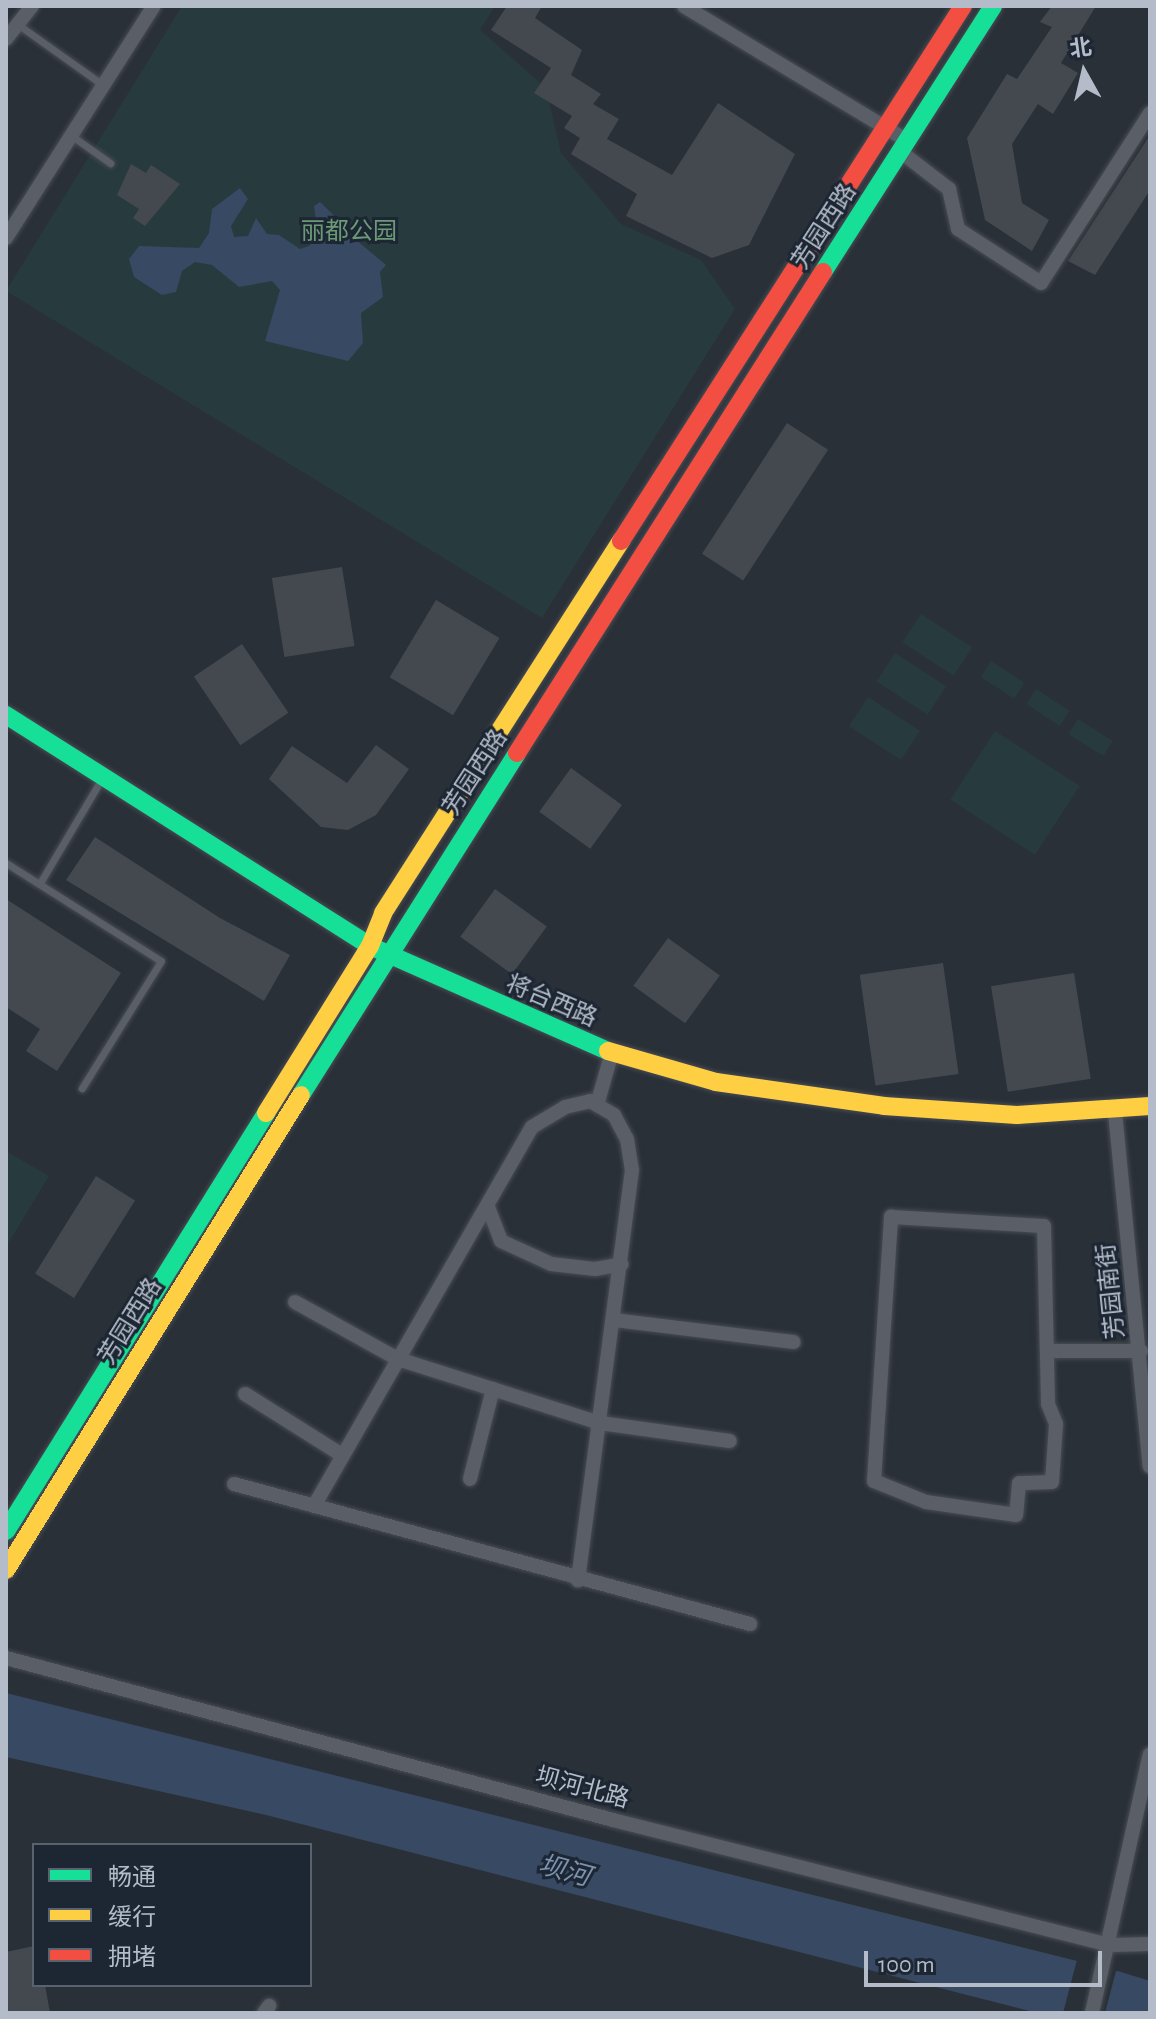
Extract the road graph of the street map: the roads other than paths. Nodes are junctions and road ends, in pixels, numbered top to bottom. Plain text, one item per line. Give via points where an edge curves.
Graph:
1 (32, 6) edge
2 (154, 6) edge
3 (684, 6) edge
4 (963, 6) edge
5 (993, 6) edge
6 (20, 26) junction
7 (6, 39) edge
8 (104, 85) junction
9 (1150, 113) edge
10 (887, 130) junction
11 (72, 136) junction
12 (904, 147) junction
13 (110, 163) dead end
14 (6, 238) edge
15 (6, 715) edge
16 (102, 776) junction
17 (6, 863) edge
18 (40, 883) junction
19 (370, 946) junction
20 (388, 955) junction
21 (612, 1052) junction
22 (82, 1088) dead end
23 (1148, 1103) edge
24 (597, 1105) junction
25 (1115, 1112) junction
26 (488, 1207) junction
27 (622, 1264) junction
28 (295, 1302) dead end
29 (614, 1320) junction
30 (794, 1342) dead end
31 (1047, 1351) junction
32 (1141, 1351) junction
33 (398, 1359) junction
34 (493, 1389) junction
35 (245, 1394) dead end
36 (600, 1423) junction
37 (730, 1441) dead end
38 (342, 1455) junction
39 (1150, 1466) edge
40 (470, 1479) dead end
41 (234, 1484) dead end
42 (314, 1506) junction
43 (6, 1531) edge
44 (6, 1570) edge
45 (578, 1580) junction
46 (750, 1624) dead end
47 (6, 1658) edge
48 (1150, 1754) edge
49 (1150, 1944) edge
50 (1108, 1952) junction
51 (1092, 2013) edge

1 - 6 street
2 - 8 street
3 - 10 street
4 - 10 main road, 芳园西路
5 - 12 main road, 芳园西路
6 - 7 street
6 - 8 lane
8 - 11 street
9 - 12 street via 1041,283 958,229 949,189
10 - 12 street
10 - 19 main road, 芳园西路 via 859,164 391,899
11 - 13 lane
11 - 14 street
12 - 20 main road, 芳园西路
15 - 16 main road, 将台西路
16 - 18 lane
16 - 19 main road, 将台西路
17 - 18 lane
18 - 22 lane via 161,961
19 - 20 main road, 将台西路
19 - 43 main road, 芳园西路
20 - 21 main road, 将台西路
20 - 44 main road, 芳园西路
21 - 24 street
21 - 25 main road, 将台西路 via 716,1082 884,1106 1017,1115
23 - 25 main road, 将台西路
24 - 26 street via 590,1101 565,1107 532,1127
24 - 27 street via 614,1115 627,1139 632,1170
25 - 32 street, 芳园南街
26 - 27 street via 501,1241 551,1264 595,1269
26 - 33 street
27 - 29 street
28 - 33 street
29 - 30 street
29 - 36 street
31 - 31 street via 1044,1226 891,1217 874,1481 926,1502 1016,1515 1019,1483 1052,1482 1056,1424 1048,1404
31 - 32 street
32 - 39 street, 芳园南街
33 - 34 street
33 - 38 street
34 - 36 street
34 - 40 street
35 - 38 street
36 - 37 street
36 - 45 street
38 - 42 street
41 - 42 street
42 - 45 street
45 - 46 street
47 - 50 street, 坝河北路
48 - 50 street
49 - 50 street, 坝河北路
50 - 51 street

